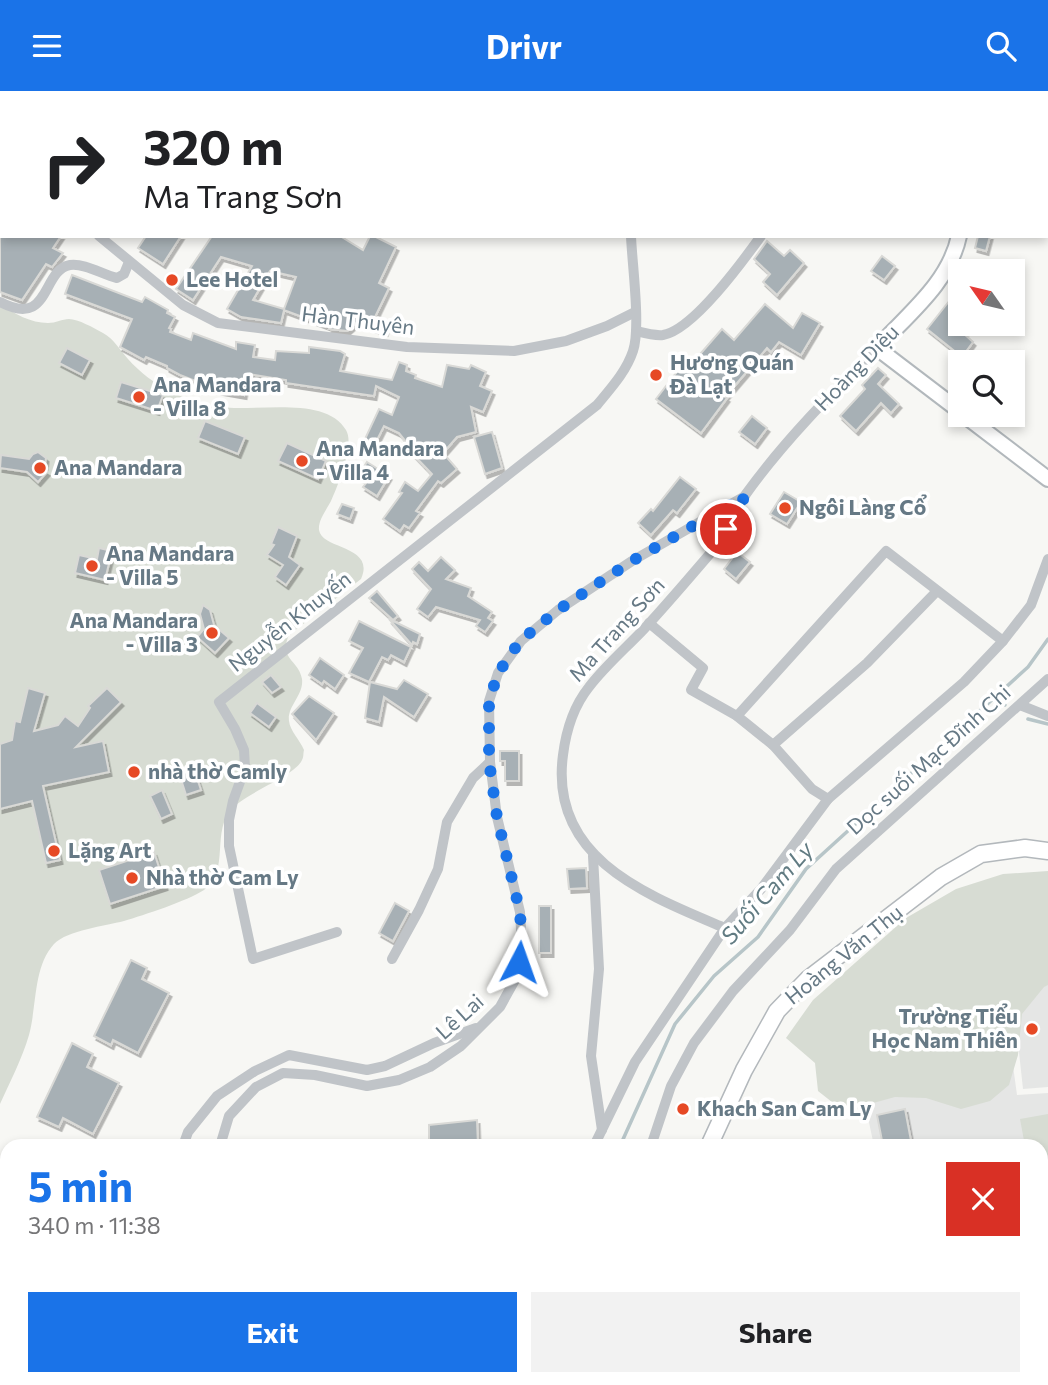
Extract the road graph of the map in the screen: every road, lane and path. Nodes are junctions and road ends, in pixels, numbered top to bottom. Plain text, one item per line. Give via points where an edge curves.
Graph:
1 (105, 238) edge
2 (631, 238) edge
3 (759, 238) edge
4 (958, 238) edge
5 (129, 262) junction
6 (0, 303) edge
7 (635, 312) junction
8 (636, 331) junction
9 (877, 348) junction
10 (948, 402) edge
11 (980, 427) edge
12 (1048, 479) edge
13 (745, 496) junction
14 (1048, 559) edge
15 (937, 591) junction
16 (649, 623) junction
17 (1003, 641) junction
18 (1048, 679) edge
19 (1020, 705) junction
20 (737, 716) junction
21 (1048, 716) edge
22 (773, 745) junction
23 (489, 761) junction
24 (828, 799) junction
25 (1048, 851) edge
26 (593, 856) junction
27 (725, 928) junction
28 (337, 932) dead end
29 (392, 959) dead end
30 (482, 1026) junction
31 (602, 1130) junction
32 (186, 1139) edge
33 (222, 1139) edge
34 (598, 1139) edge
35 (653, 1139) edge
36 (712, 1139) edge

1 - 5 street, Hàn Thuyên
2 - 7 street
3 - 8 street via 719,291 673,331 661,336
4 - 9 street, Hoàng Diệu via 941,280
5 - 6 street via 117,278 79,265 62,268 38,302 25,310
5 - 7 street, Hàn Thuyên via 183,305 218,323 407,347 514,351 566,341
7 - 8 street
8 - 28 street, Nguyễn Khuyến via 634,349 622,375 597,405 219,702 244,750 245,768 231,811 229,846 253,959
9 - 10 street
9 - 13 street, Hoàng Diệu via 793,436
11 - 12 street
13 - 16 street, Ma Trang Sơn via 717,545
13 - 23 street, Lê Lai via 611,575 520,641 498,673 489,701
14 - 17 street via 1031,605
15 - 17 street
15 - 20 street via 886,551
15 - 22 street via 867,663
16 - 20 street via 703,668 691,690
16 - 26 street, Ma Trang Sơn via 588,687 565,735 560,774 571,824
17 - 24 street via 964,682
18 - 19 street, Dọc suối Mạc Đĩnh Chi
19 - 21 street
19 - 35 street, Dọc suối Mạc Đĩnh Chi via 836,869 694,1043 671,1086
20 - 22 street
22 - 24 street via 812,789
23 - 29 street via 473,778 447,822 438,869
23 - 30 street, Lê Lai via 520,912 522,947 516,978 500,1007
24 - 27 street via 761,889
25 - 36 main road, Hoàng Văn Thụ via 1025,848 981,854 941,877 808,979 778,1011
26 - 27 street, Ma Trang Sơn via 639,890
26 - 31 street via 599,969 591,1056
27 - 31 street via 635,1062
30 - 32 street via 367,1070 289,1055 217,1096
30 - 33 street, Lê Lai via 430,1067 398,1080 367,1086 283,1073 256,1087 229,1116
31 - 34 street

